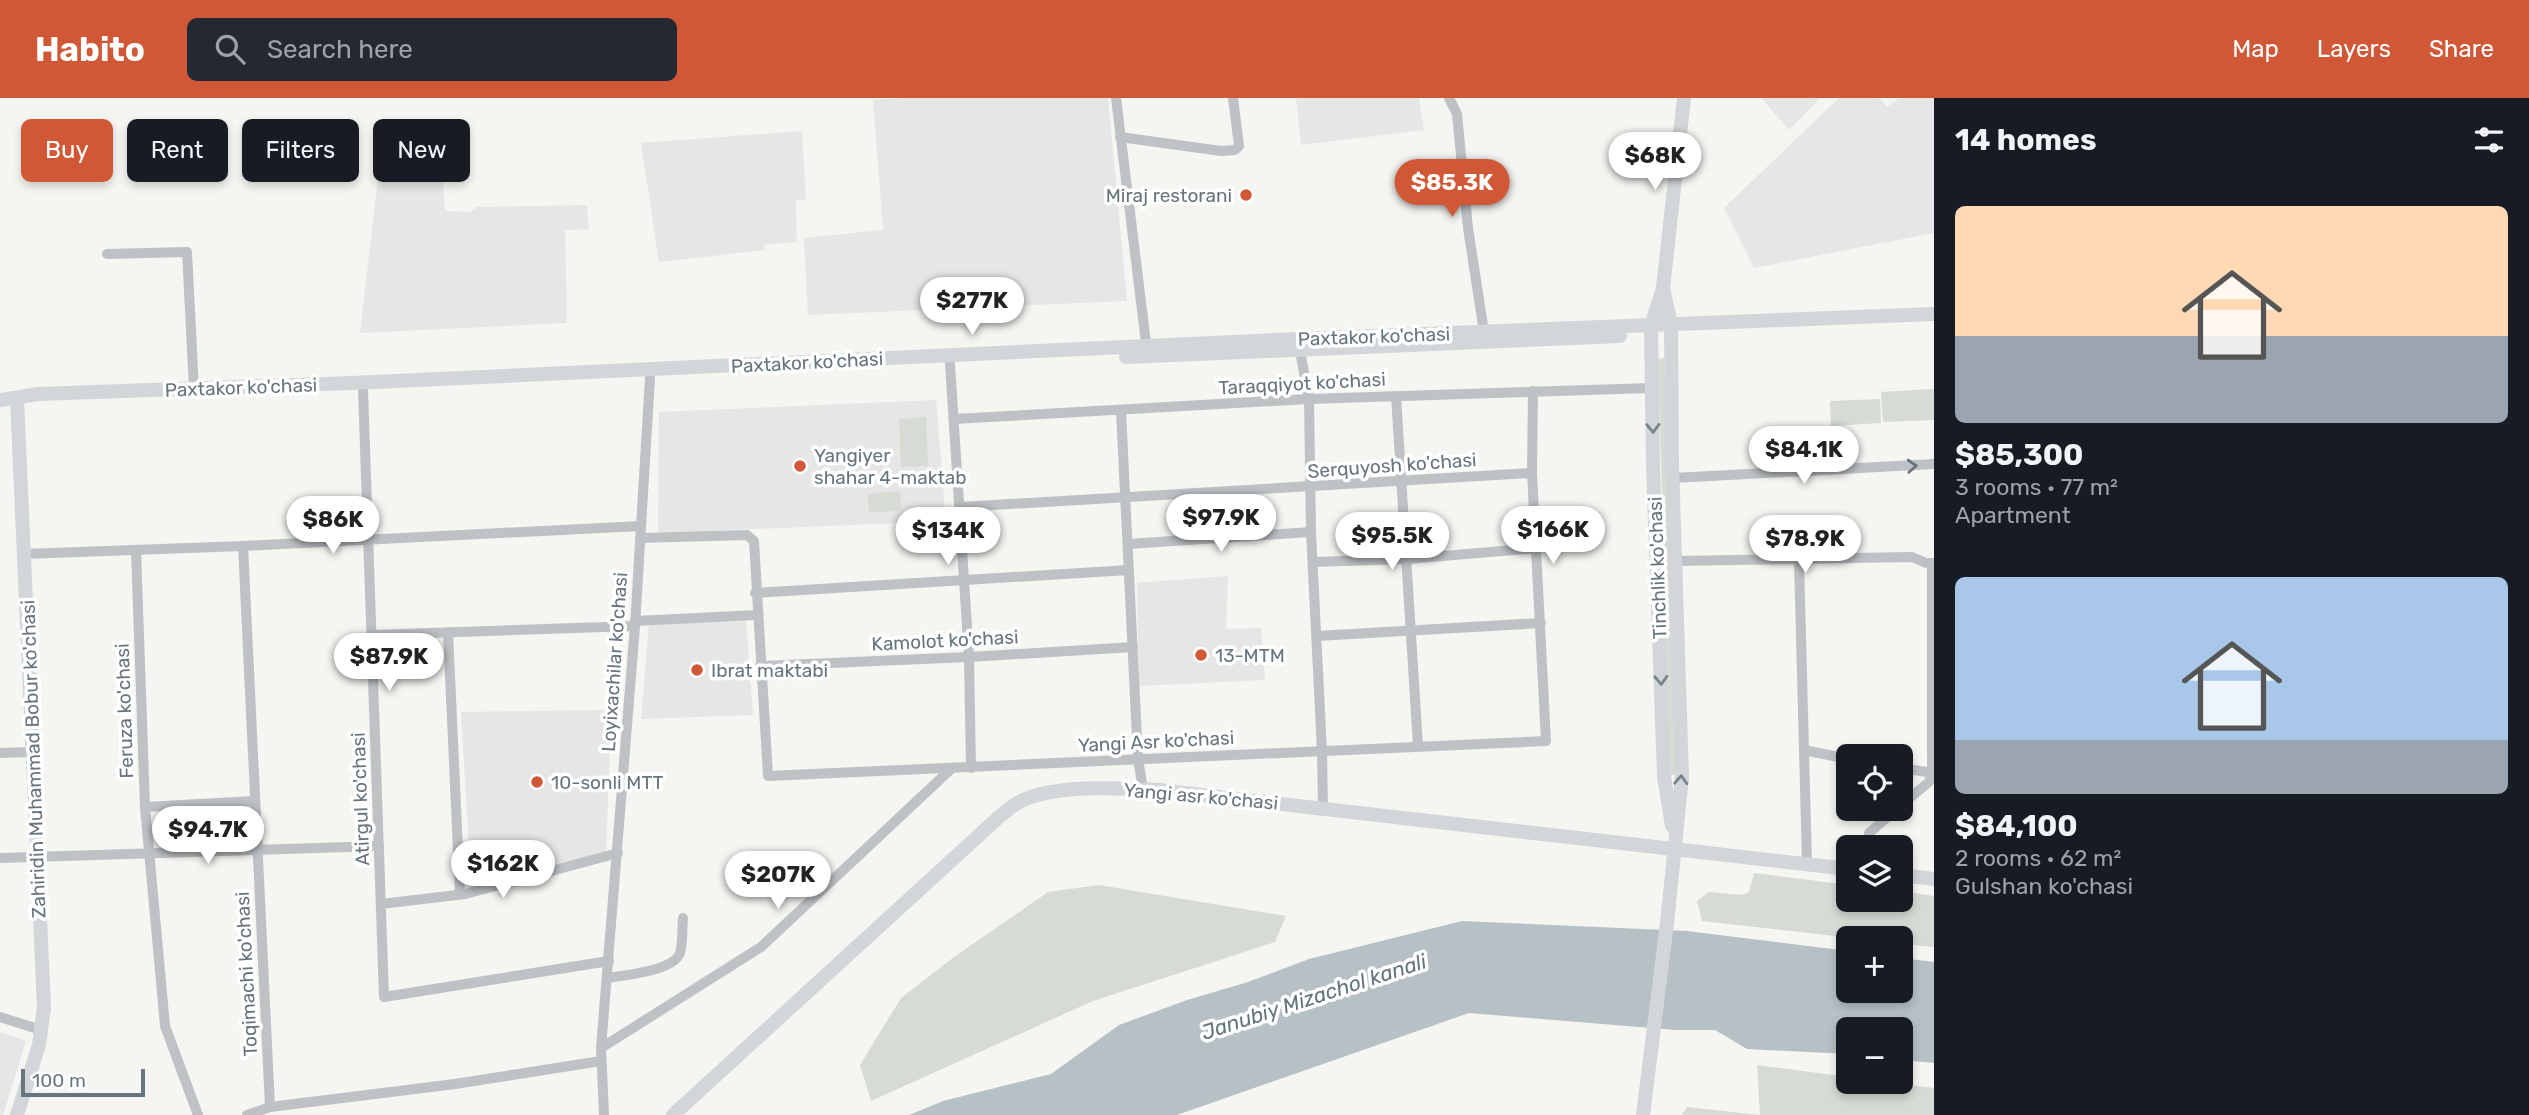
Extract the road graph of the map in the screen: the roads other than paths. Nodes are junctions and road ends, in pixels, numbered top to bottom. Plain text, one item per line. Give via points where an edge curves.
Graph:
1 (1116, 98) edge
2 (1233, 98) edge
3 (1449, 98) edge
4 (1684, 98) edge
5 (1121, 137) junction
6 (107, 254) dead end
7 (1663, 289) junction
8 (1934, 314) edge
9 (1934, 323) edge
10 (1671, 329) junction
11 (1651, 330) junction
12 (1484, 332) junction
13 (1147, 351) junction
14 (1300, 351) junction
15 (950, 364) junction
16 (650, 378) junction
17 (1652, 388) junction
18 (194, 389) junction
19 (363, 390) junction
20 (1533, 391) junction
21 (1396, 396) junction
22 (17, 399) junction
23 (1309, 399) junction
24 (0, 400) edge
25 (1121, 411) junction
26 (954, 419) junction
27 (1934, 464) edge
28 (1532, 473) junction
29 (1673, 478) junction
30 (1401, 482) junction
31 (1310, 487) junction
32 (1124, 498) junction
33 (960, 508) junction
34 (640, 526) junction
35 (1311, 532) junction
36 (640, 538) junction
37 (368, 539) junction
38 (1128, 544) junction
39 (243, 546) junction
40 (1537, 548) junction
41 (136, 550) junction
42 (24, 554) junction
43 (1407, 559) junction
44 (1799, 560) junction
45 (1675, 561) junction
46 (1313, 562) junction
47 (1933, 563) edge
48 (1129, 570) junction
49 (964, 581) junction
50 (755, 593) junction
51 (757, 615) junction
52 (635, 623) junction
53 (1541, 623) junction
54 (1412, 630) junction
55 (448, 632) junction
56 (372, 635) junction
57 (1317, 636) junction
58 (1133, 647) junction
59 (969, 657) junction
60 (760, 666) junction
61 (1418, 746) junction
62 (1804, 750) junction
63 (1322, 751) junction
64 (33, 752) junction
65 (0, 753) edge
66 (1836, 757) edge
67 (1138, 759) junction
68 (971, 768) junction
69 (951, 769) junction
70 (1913, 770) edge
71 (1933, 772) edge
72 (1143, 789) junction
73 (1913, 795) edge
74 (254, 801) junction
75 (145, 807) junction
76 (1323, 808) junction
77 (1883, 821) edge
78 (1869, 835) edge
79 (379, 846) junction
80 (1675, 848) junction
81 (256, 849) junction
82 (148, 853) junction
83 (618, 853) junction
84 (37, 857) junction
85 (0, 858) edge
86 (1807, 864) junction
87 (1836, 868) edge
88 (1913, 877) edge
89 (1934, 879) edge
90 (460, 894) junction
91 (381, 904) junction
92 (683, 919) dead end
93 (609, 961) junction
94 (607, 978) junction
95 (0, 1017) edge
96 (41, 1030) junction
97 (601, 1048) junction
98 (601, 1061) junction
99 (270, 1107) junction
100 (17, 1115) edge
101 (198, 1115) edge
102 (247, 1115) edge
103 (604, 1115) edge
104 (673, 1115) edge
105 (1643, 1115) edge

1 - 5 street
2 - 5 street via 1239,146 1235,150
3 - 12 street via 1457,114
4 - 7 main road, Tinchlik ko'chasi
5 - 13 street
6 - 18 street via 187,252
7 - 10 main road, Tinchlik ko'chasi
7 - 11 main road, Tinchlik ko'chasi
8 - 10 main road, Paxtakor ko'chasi
9 - 10 main road, Paxtakor ko'chasi
10 - 11 main road, Paxtakor ko'chasi
10 - 29 main road, Tinchlik ko'chasi
11 - 12 main road, Paxtakor ko'chasi
11 - 14 main road, Paxtakor ko'chasi
11 - 17 main road, Tinchlik ko'chasi
12 - 13 main road, Paxtakor ko'chasi
13 - 14 main road, Paxtakor ko'chasi
13 - 15 main road, Paxtakor ko'chasi
13 - 18 main road, Paxtakor ko'chasi
14 - 23 street
15 - 16 main road, Paxtakor ko'chasi
15 - 26 street
16 - 19 main road, Paxtakor ko'chasi
16 - 34 street, Loyixachilar ko'chasi
17 - 20 street, Taraqqiyot ko'chasi
17 -> 80 main road, Tinchlik ko'chasi via 1664,776
18 - 22 main road, Paxtakor ko'chasi via 38,394
19 - 22 main road, Paxtakor ko'chasi via 38,404
19 - 37 street, Atirgul ko'chasi
20 - 21 street, Taraqqiyot ko'chasi
20 - 28 street
21 - 23 street, Taraqqiyot ko'chasi
21 - 30 street
22 - 24 main road, Paxtakor ko'chasi
22 - 42 main road, Zahiridin Muhammad Bobur ko'chasi
23 - 25 street, Taraqqiyot ko'chasi
23 - 31 street
25 - 26 street, Taraqqiyot ko'chasi
25 - 32 street
26 - 33 street
29 -> 27 street
28 - 30 street, Serquyosh ko'chasi
28 - 40 street
29 - 45 main road, Tinchlik ko'chasi
30 - 31 street, Serquyosh ko'chasi
30 - 43 street
31 - 32 street, Serquyosh ko'chasi
31 - 35 street
32 - 33 street, Serquyosh ko'chasi
32 - 38 street
33 - 49 street
34 - 36 street, Loyixachilar ko'chasi
34 - 37 street
35 - 38 street
35 - 46 street
36 - 50 street via 751,537
36 - 52 street, Loyixachilar ko'chasi
37 - 39 street
37 - 56 street, Atirgul ko'chasi
38 - 48 street
39 - 41 street
39 - 74 street, Toqimachi ko'chasi
40 - 43 street
40 - 53 street
41 - 42 street
41 - 75 street, Feruza ko'chasi
42 - 64 main road, Zahiridin Muhammad Bobur ko'chasi
43 - 46 street
43 - 54 street
44 - 45 street
44 - 47 street via 1912,557
44 - 62 street
80 -> 45 main road, Tinchlik ko'chasi via 1682,777
46 - 57 street
47 - 71 street
48 - 49 street
48 - 58 street
49 - 50 street
49 - 59 street
50 - 51 street
51 - 52 street
51 - 60 street
52 - 55 street
52 - 83 street, Loyixachilar ko'chasi
53 - 54 street
53 - 61 street, Yangi Asr ko'chasi via 1546,741
54 - 57 street
54 - 61 street
55 - 56 street
55 - 90 street
56 - 79 street, Atirgul ko'chasi
57 - 63 street
58 - 59 street, Kamolot ko'chasi
58 - 67 street
59 - 60 street, Kamolot ko'chasi
59 - 68 street
60 - 69 street, Yangi Asr ko'chasi via 768,776
61 - 63 street, Yangi Asr ko'chasi
62 - 66 street
62 - 86 street
63 - 67 street, Yangi Asr ko'chasi
63 - 76 street
64 - 65 street
64 - 84 main road, Zahiridin Muhammad Bobur ko'chasi
67 - 68 street, Yangi Asr ko'chasi
67 - 72 street
68 - 69 street, Yangi Asr ko'chasi
69 - 97 street via 761,947
70 - 71 street
71 - 73 street
72 - 76 main road, Yangi asr ko'chasi
72 - 104 main road, Yangi asr ko'chasi via 1091,788 1039,794 1019,802
74 - 75 street
74 - 81 street, Toqimachi ko'chasi
75 - 82 street, Feruza ko'chasi
76 - 80 main road, Yangi asr ko'chasi
77 - 78 street
79 - 81 street
79 - 91 street, Atirgul ko'chasi
80 - 86 main road, Yangi asr ko'chasi
80 - 105 main road, Tinchlik ko'chasi
81 - 82 street
81 - 99 street, Toqimachi ko'chasi
82 - 84 street
82 - 101 street, Feruza ko'chasi via 164,1026
83 - 90 street
83 - 93 street, Loyixachilar ko'chasi
84 - 85 street
84 - 96 main road, Zahiridin Muhammad Bobur ko'chasi via 44,1008
86 - 87 main road, Yangi asr ko'chasi
88 - 89 main road
90 - 91 street
91 - 93 street, Atirgul ko'chasi via 384,997
92 - 94 street via 677,959 663,967
93 - 94 street, Loyixachilar ko'chasi
94 - 97 street, Loyixachilar ko'chasi
95 - 96 street
96 - 100 main road, Zahiridin Muhammad Bobur ko'chasi
97 - 98 street, Loyixachilar ko'chasi
98 - 99 street
98 - 103 street, Loyixachilar ko'chasi
99 - 102 street

